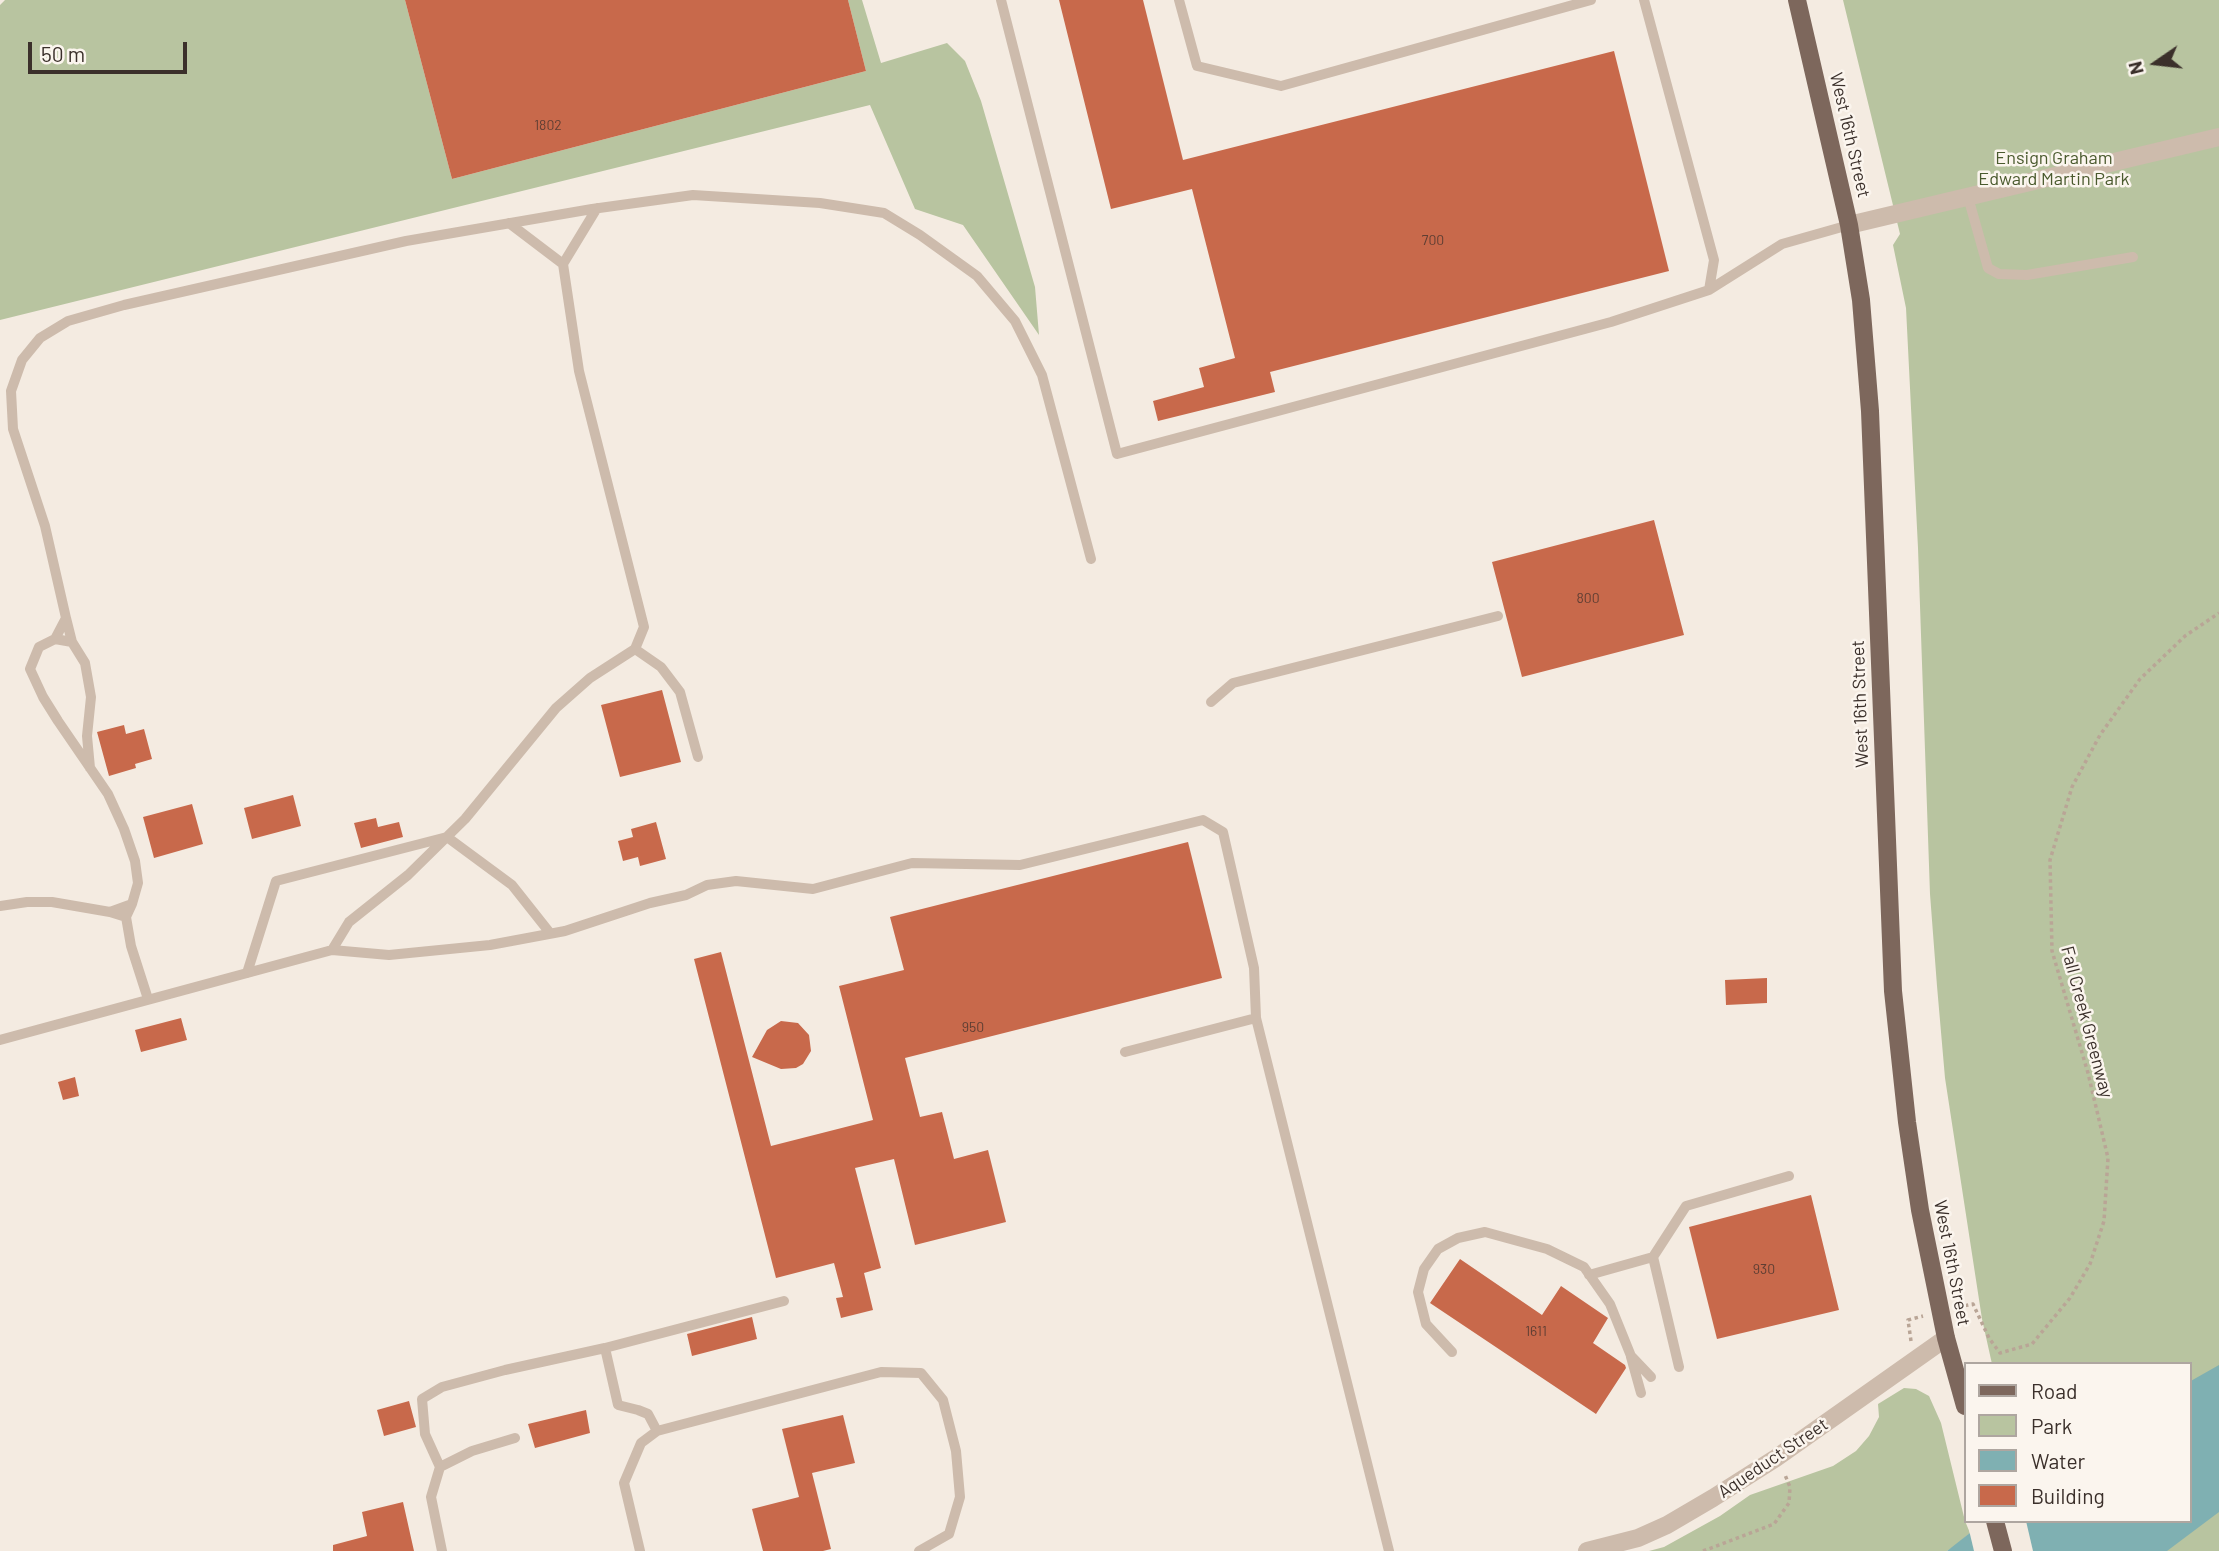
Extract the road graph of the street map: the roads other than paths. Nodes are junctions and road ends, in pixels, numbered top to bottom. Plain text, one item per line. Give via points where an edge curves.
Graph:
1 (1001, 0) edge
2 (1179, 0) edge
3 (1591, 0) edge
4 (1644, 0) edge
5 (1797, 0) edge
6 (2219, 136) edge
7 (1968, 197) junction
8 (597, 208) junction
9 (509, 223) junction
10 (1849, 225) junction
11 (2133, 257) dead end
12 (563, 264) junction
13 (1709, 290) junction
14 (1091, 559) dead end
15 (1498, 617) dead end
16 (66, 618) junction
17 (55, 639) junction
18 (72, 642) junction
19 (635, 649) junction
20 (1211, 702) dead end
21 (698, 757) dead end
22 (90, 768) junction
23 (447, 837) junction
24 (132, 904) junction
25 (0, 906) edge
26 (110, 912) junction
27 (126, 917) junction
28 (550, 933) junction
29 (332, 950) junction
30 (247, 972) junction
31 (148, 999) junction
32 (1256, 1018) junction
33 (0, 1040) edge
34 (1125, 1052) dead end
35 (1789, 1176) dead end
36 (1653, 1257) junction
37 (1589, 1275) junction
38 (784, 1301) dead end
39 (1946, 1338) junction
40 (605, 1348) junction
41 (1452, 1352) dead end
42 (1631, 1356) junction
43 (1679, 1367) dead end
44 (1651, 1377) dead end
45 (1640, 1393) dead end
46 (1964, 1402) edge
47 (657, 1432) junction
48 (515, 1438) dead end
49 (440, 1467) junction
50 (1996, 1523) edge
51 (442, 1551) edge
52 (640, 1551) edge
53 (919, 1551) edge
54 (1389, 1551) edge
55 (1587, 1551) edge
56 (2003, 1551) edge

1 - 13 lane via 1117,454 1611,322
2 - 3 lane via 1197,66 1281,86
4 - 13 lane via 1714,260
5 - 10 main road, West 16th Street
6 - 7 street
7 - 10 street
7 - 11 lane via 1988,268 1999,274 2027,275
8 - 9 lane
8 - 12 lane
8 - 14 lane via 693,195 820,203 884,213 920,235 977,276 1015,321 1042,375
9 - 12 lane
9 - 16 lane via 405,241 124,305 68,321 40,338 22,360 11,391 13,429 45,526
10 - 13 lane via 1782,244
10 - 39 main road, West 16th Street via 1869,388 1893,991 1910,1152
12 - 19 lane via 579,370 644,627
15 - 20 lane via 1233,683
16 - 17 lane
16 - 18 lane
17 - 18 lane
17 - 22 lane via 39,647 30,669
18 - 22 lane via 85,663 91,697
19 - 21 lane via 661,667 680,692
19 - 23 lane via 590,678 556,708
22 - 24 lane via 108,794 135,861 138,883
23 - 28 lane via 512,885
23 - 29 lane via 349,922
23 - 30 lane via 276,881
24 - 26 lane
24 - 27 lane
25 - 26 lane via 52,902
26 - 27 lane
27 - 31 lane
28 - 29 lane via 490,945 389,955
28 - 32 lane via 707,885 736,881 813,888 912,863 1020,865 1203,821 1223,832 1255,968
29 - 30 lane
30 - 31 lane
31 - 33 lane
32 - 34 lane
32 - 54 lane
35 - 36 lane via 1686,1206
36 - 37 lane
36 - 43 lane
37 - 41 lane via 1584,1267 1547,1250 1485,1232 1458,1238 1438,1249 1424,1269 1418,1292 1426,1324
37 - 42 lane via 1610,1304
38 - 40 lane
39 - 46 main road, West 16th Street
39 - 55 street, Aqueduct Street via 1713,1498 1638,1538
40 - 47 lane via 618,1405 648,1414
40 - 49 lane via 505,1370 442,1388 422,1399 425,1434
42 - 44 lane
42 - 45 lane
47 - 52 lane via 641,1443 624,1483
47 - 53 lane via 881,1372 921,1373 943,1400 956,1451 960,1497 949,1534
48 - 49 lane
49 - 51 lane via 431,1497
50 - 56 main road

